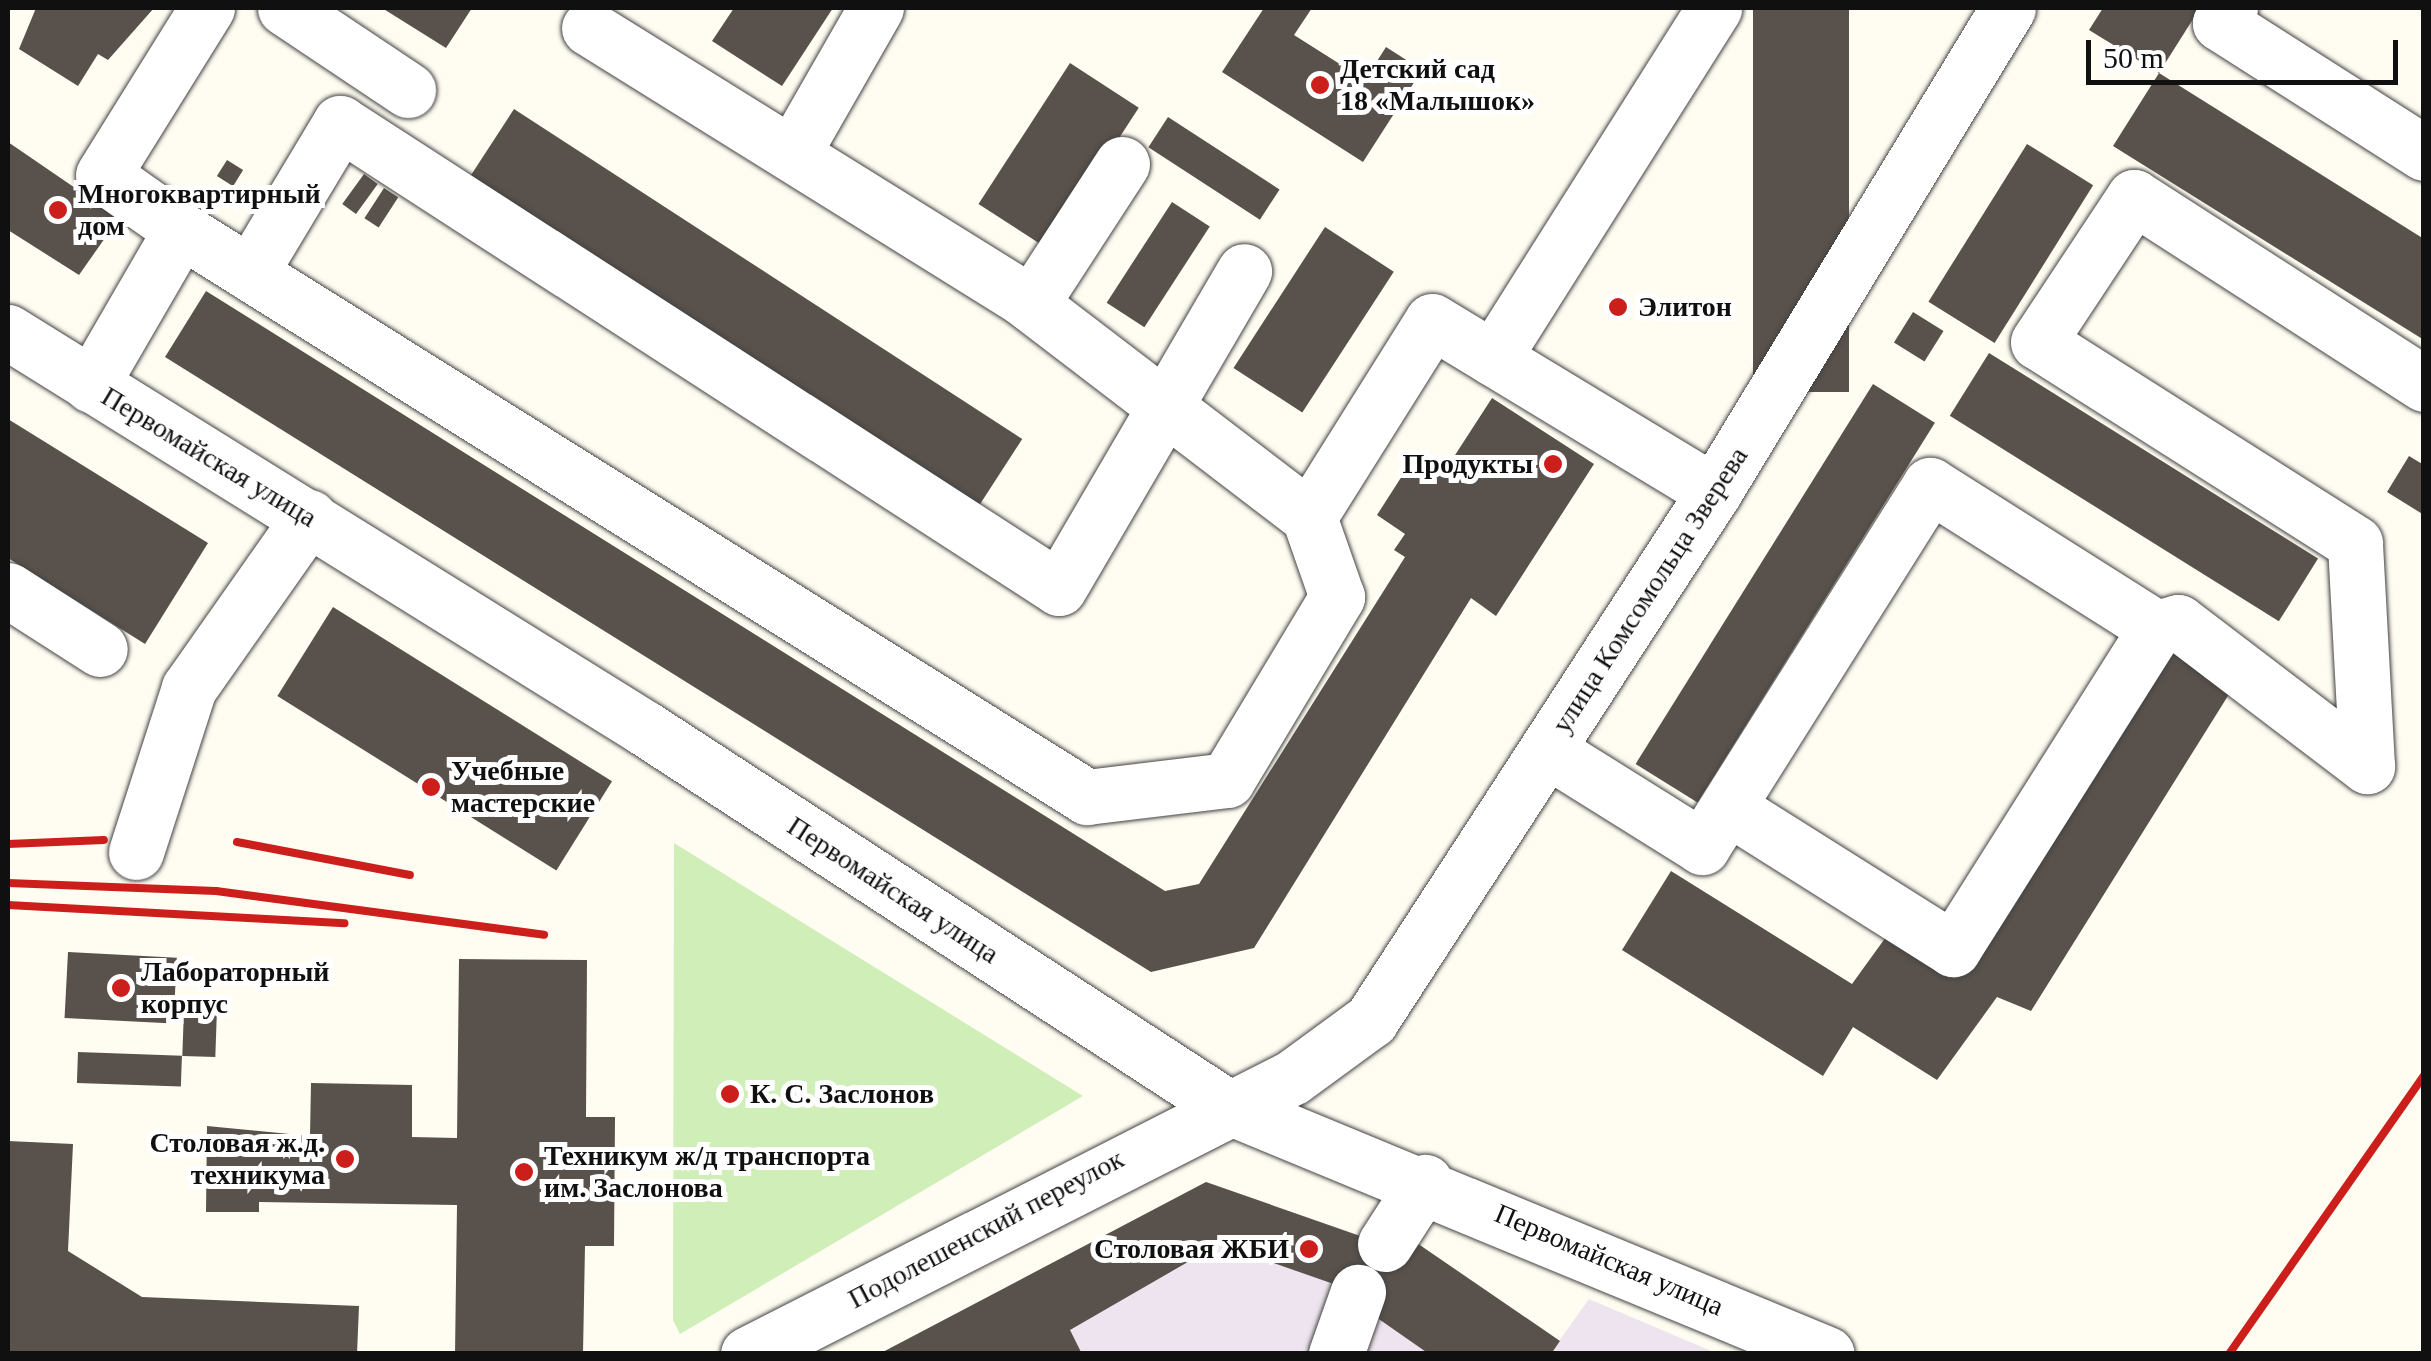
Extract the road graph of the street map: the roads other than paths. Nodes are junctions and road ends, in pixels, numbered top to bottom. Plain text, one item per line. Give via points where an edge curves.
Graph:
1 (207, 8) edge
2 (285, 8) edge
3 (876, 8) edge
4 (1714, 8) edge
5 (2008, 8) edge
6 (2230, 8) edge
7 (589, 28) dead end
8 (408, 90) dead end
9 (794, 151) junction
10 (2424, 153) edge
11 (1122, 164) dead end
12 (181, 230) junction
13 (1244, 270) dead end
14 (250, 273) junction
15 (1030, 304) junction
16 (8, 332) edge
17 (1493, 358) junction
18 (2424, 384) edge
19 (91, 385) junction
20 (1158, 407) junction
21 (1714, 492) junction
22 (1309, 517) junction
23 (309, 518) junction
24 (8, 590) edge
25 (2156, 628) junction
26 (100, 648) dead end
27 (1547, 750) junction
28 (1732, 810) junction
29 (136, 852) dead end
30 (1224, 1106) junction
31 (1425, 1182) junction
32 (1385, 1244) dead end
33 (1358, 1292) dead end
34 (748, 1354) edge
35 (1336, 1354) edge
36 (1827, 1354) edge

1 - 12 street via 103,175
2 - 8 street
3 - 9 street
4 - 17 street
5 - 21 street, улица Комсомольца Зверева
6 - 10 street via 2220,23
7 - 9 street
9 - 15 street
11 - 15 street
12 - 14 street
12 - 19 street
13 - 20 street
14 - 20 street via 340,123 1059,588
14 - 22 street via 1087,797 1228,780 1338,597
15 - 20 street
16 - 19 street, Первомайская улица
17 - 21 street
17 - 22 street via 1432,321
18 - 25 street via 2134,197 2038,342 2355,542 2367,766 2178,622
19 - 23 street, Первомайская улица
20 - 22 street
21 - 27 street, улица Комсомольца Зверева
23 - 29 street via 188,688
23 - 30 street, Первомайская улица
24 - 26 street
25 - 28 street via 1953,948
25 - 28 street via 1930,485
27 - 28 street via 1702,847
27 - 30 street, улица Комсомольца Зверева via 1371,1020 1293,1077
30 - 31 street, Первомайская улица
30 - 34 street, Подолешенский переулок
31 - 32 street
31 - 36 street, Первомайская улица
33 - 35 street

